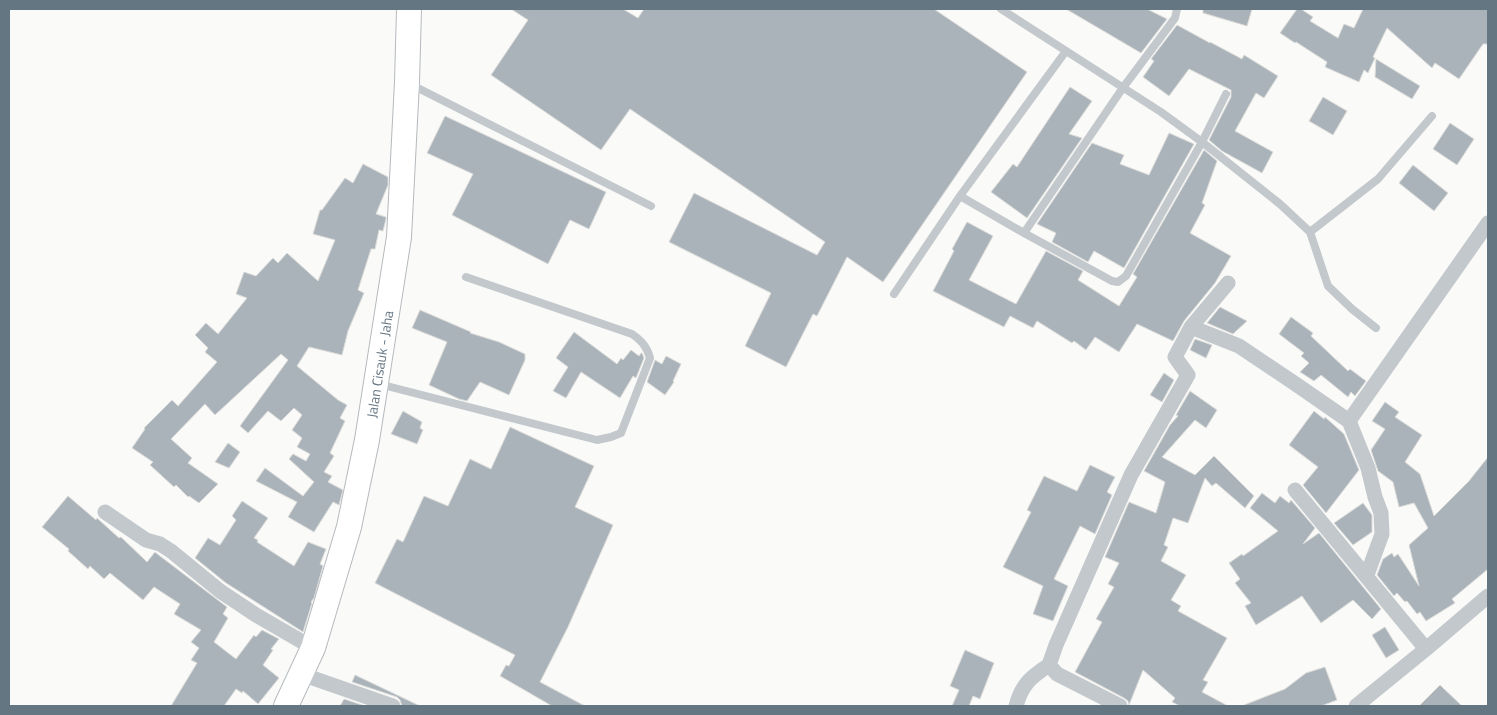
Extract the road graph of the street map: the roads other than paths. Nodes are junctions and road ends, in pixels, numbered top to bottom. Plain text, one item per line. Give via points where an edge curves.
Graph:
1 (409, 9) edge
2 (1001, 9) edge
3 (1177, 9) edge
4 (1066, 51) junction
5 (407, 82) junction
6 (1122, 89) junction
7 (1226, 94) dead end
8 (1432, 116) dead end
9 (1202, 142) junction
10 (960, 196) junction
11 (651, 206) dead end
12 (1488, 224) edge
13 (1310, 232) junction
14 (1024, 233) junction
15 (466, 277) dead end
16 (1228, 284) dead end
17 (894, 294) dead end
18 (1191, 328) junction
19 (1376, 328) dead end
20 (377, 383) junction
21 (1349, 421) junction
22 (1295, 490) dead end
23 (105, 512) dead end
24 (1367, 575) junction
25 (1488, 596) edge
26 (313, 648) junction
27 (1426, 649) junction
28 (1050, 665) junction
29 (301, 674) junction
30 (286, 706) edge
31 (393, 706) edge
32 (1016, 706) edge
33 (1120, 706) edge
34 (1356, 706) edge

1 - 5 main road, Jalan Cisauk - Jaha
2 - 4 lane
3 - 6 lane via 1175,18
4 - 6 lane
4 - 10 lane
5 - 11 lane
5 - 20 main road, Jalan Cisauk - Jaha via 399,237
6 - 9 lane
6 - 14 lane
7 - 9 lane
8 - 13 lane via 1378,179
9 - 13 lane
9 - 14 lane via 1126,276 1118,282
10 - 14 lane
10 - 17 lane
12 - 21 street
13 - 19 lane via 1328,286
15 - 20 lane via 632,334 641,341 650,358 621,433 597,440
16 - 18 street
18 - 21 street via 1239,346
18 - 28 street via 1175,357 1188,375 1131,475
20 - 26 main road, Jalan Cisauk - Jaha via 349,528
21 - 24 street via 1368,468 1381,513 1382,534
22 - 24 street
23 - 26 street via 146,540 160,544 256,615
24 - 27 street
25 - 27 street
26 - 29 main road, Jalan Cisauk - Jaha
27 - 34 street
28 - 32 street via 1031,678 1019,694
28 - 33 street via 1057,674
29 - 30 main road, Jalan Cisauk - Jaha
29 - 31 street

